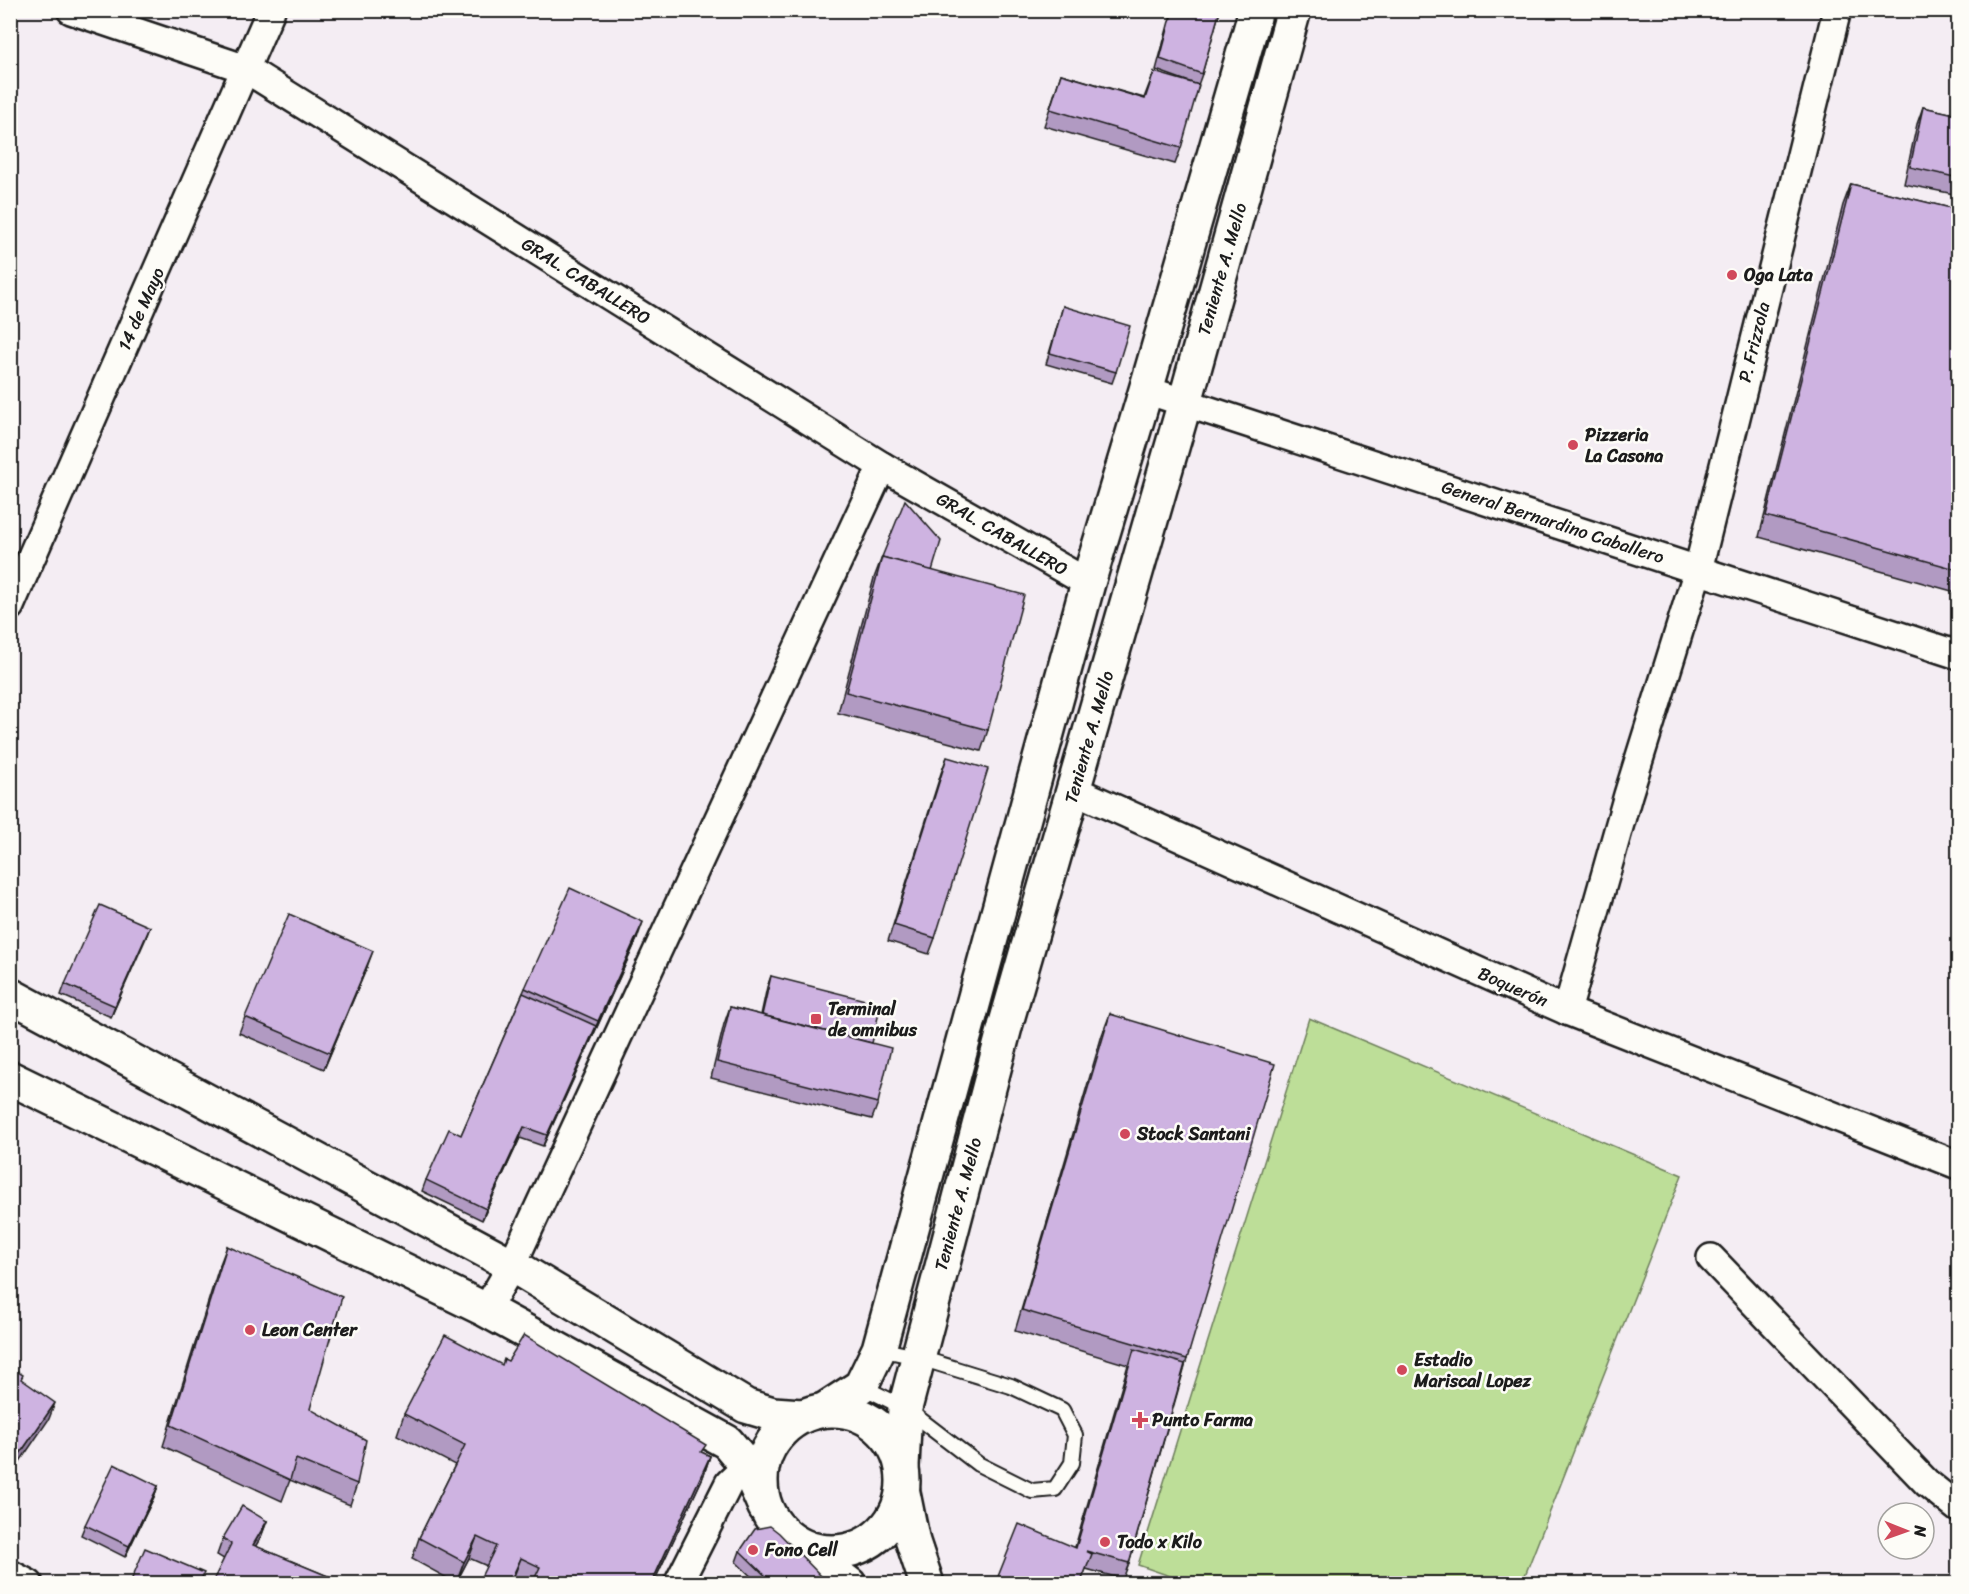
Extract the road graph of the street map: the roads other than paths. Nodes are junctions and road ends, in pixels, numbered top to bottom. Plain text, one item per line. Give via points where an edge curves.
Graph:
1 (72, 10) edge
2 (271, 10) edge
3 (1256, 10) edge
4 (1294, 10) edge
5 (1837, 10) edge
6 (246, 69) junction
7 (1146, 390) junction
8 (1185, 402) junction
9 (882, 466) junction
10 (1698, 570) junction
11 (1088, 583) junction
12 (10, 606) edge
13 (1959, 655) edge
14 (1074, 790) junction
15 (10, 995) edge
16 (1567, 1011) junction
17 (10, 1078) edge
18 (1959, 1165) edge
19 (1711, 1258) dead end
20 (512, 1265) junction
21 (486, 1310) junction
22 (879, 1349) junction
23 (917, 1357) junction
24 (861, 1386) junction
25 (905, 1408) junction
26 (813, 1413) junction
27 (756, 1460) junction
28 (902, 1479) junction
29 (1959, 1508) edge
30 (800, 1546) junction
31 (10, 1574) edge
32 (30, 1584) edge
33 (678, 1584) edge
34 (849, 1584) edge
35 (927, 1584) edge

1 - 6 street, GRAL. CABALLERO
2 - 6 street, 14 de Mayo
3 - 7 street, Teniente A. Mello
4 - 8 street, Teniente A. Mello
5 - 10 street, P. Frizzola
6 - 9 street, GRAL. CABALLERO
6 - 12 street, 14 de Mayo
7 - 8 street, General Bernardino Caballero
7 - 11 street, Teniente A. Mello
8 - 10 street, General Bernardino Caballero
8 - 14 street, Teniente A. Mello
9 - 11 street, GRAL. CABALLERO
9 - 20 street
10 - 13 street, General Bernardino Caballero
10 - 16 street, P. Frizzola via 1628,795
11 - 22 street, Teniente A. Mello
14 - 16 street, Boquerón
14 - 23 street, Teniente A. Mello via 1006,1023
15 - 20 street
16 - 18 street, Boquerón
17 - 21 street
19 - 29 street via 1927,1483
20 - 21 street
20 - 26 street via 746,1406 773,1414
21 - 27 street
22 - 23 lane
22 - 24 street, Teniente A. Mello
23 - 25 street, Teniente A. Mello
23 - 25 lane via 1011,1386 1062,1410 1075,1435 1072,1463 1055,1489 1032,1491 978,1464
24 - 25 lane
24 - 26 street
25 - 28 street, Teniente A. Mello
26 - 27 street via 780,1431
26 - 28 street via 845,1410 874,1423 895,1446
27 - 30 street via 765,1507 779,1529
27 - 33 street via 729,1483
28 - 30 street via 894,1518 876,1538 852,1550 826,1553
28 - 35 street via 913,1542
30 - 34 street
31 - 32 street

